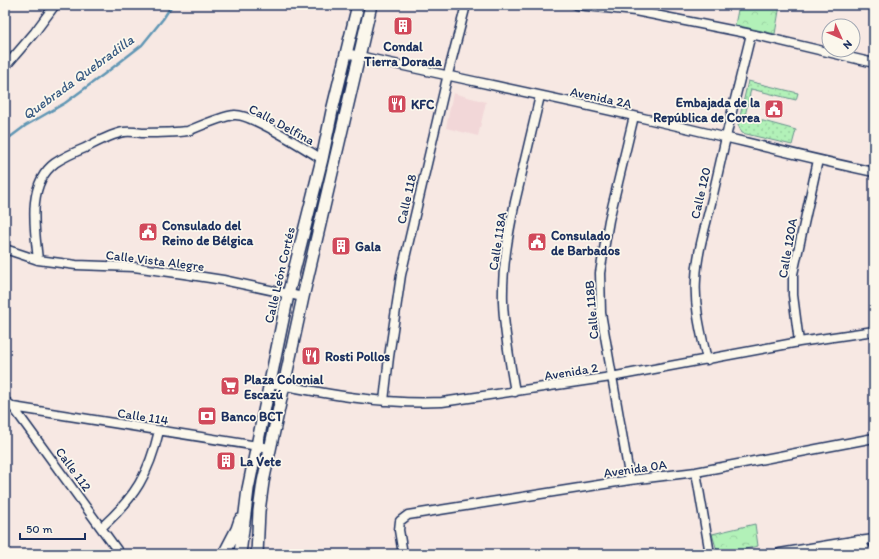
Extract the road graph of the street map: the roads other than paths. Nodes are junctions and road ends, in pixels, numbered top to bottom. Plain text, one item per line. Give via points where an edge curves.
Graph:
1 (55, 5) edge
2 (358, 5) edge
3 (371, 5) edge
4 (466, 5) edge
5 (576, 5) edge
6 (751, 34) junction
7 (346, 53) junction
8 (360, 56) junction
9 (874, 63) edge
10 (5, 67) edge
11 (448, 74) junction
12 (540, 96) junction
13 (634, 116) junction
14 (725, 137) junction
15 (322, 159) junction
16 (818, 160) junction
17 (874, 172) edge
18 (5, 249) edge
19 (38, 260) junction
20 (288, 295) junction
21 (303, 298) junction
22 (874, 331) edge
23 (799, 342) junction
24 (707, 360) junction
25 (612, 377) junction
26 (270, 383) junction
27 (283, 386) junction
28 (515, 392) junction
29 (5, 401) edge
30 (384, 401) junction
31 (13, 407) junction
32 (159, 431) junction
33 (874, 438) edge
34 (256, 446) junction
35 (270, 448) junction
36 (696, 472) junction
37 (630, 480) junction
38 (248, 489) junction
39 (102, 527) junction
40 (257, 538) junction
41 (874, 538) edge
42 (859, 541) junction
43 (846, 544) junction
44 (823, 546) junction
45 (868, 553) edge
46 (120, 554) edge
47 (224, 554) edge
48 (241, 554) edge
49 (257, 554) edge
50 (403, 554) edge
51 (710, 554) edge
52 (780, 554) edge
53 (834, 554) edge
54 (840, 554) edge
55 (847, 554) edge

1 - 10 street
2 - 7 main road, Calle León Cortés
3 - 8 main road
4 - 11 street, Calle 118
5 - 6 street via 635,11
6 - 9 street
6 - 14 street, Calle 120
7 - 8 street, Avenida 2A
7 - 15 main road, Calle León Cortés
8 - 11 street, Avenida 2A
8 - 21 main road
11 - 12 street, Avenida 2A
11 - 30 street, Calle 118 via 398,289
12 - 13 street, Avenida 2A
12 - 28 street, Calle 118A via 504,263 503,302
13 - 14 street, Avenida 2A
13 - 25 street, Calle 118B via 609,220 600,273 600,313
14 - 16 street, Avenida 2A
14 - 24 street, Calle 120 via 698,258 696,278 699,325
15 - 19 street, Calle Delfina via 279,133 242,115 234,115 188,131 116,134 54,163 43,176 38,187 34,217
15 - 20 main road, Calle León Cortés
16 - 17 street, Avenida 2A
16 - 23 street, Calle 120A via 793,274
18 - 19 street, Calle Vista Alegre
19 - 20 street, Calle Vista Alegre via 76,265 134,267 184,274
20 - 21 street, Calle Vista Alegre
20 - 26 main road, Calle León Cortés
21 - 27 main road
22 - 23 street, Avenida 2
23 - 24 street, Avenida 2
24 - 25 street, Avenida 2
25 - 28 street, Avenida 2
25 - 37 street, Calle 118B
26 - 27 street, Avenida 2
26 - 34 main road, Calle León Cortés
27 - 30 street, Avenida 2
27 - 35 main road
28 - 30 street, Avenida 2 via 442,402
29 - 31 street, Calle 112
31 - 32 street, Calle 114
31 - 39 street, Calle 112
32 - 34 street, Calle 114
32 - 39 street via 154,453 134,494
33 - 36 street, Avenida 0A
34 - 35 street, Calle 114
34 - 38 main road, Calle León Cortés
35 - 40 main road
36 - 37 street, Avenida 0A
36 - 51 street
37 - 50 street, Avenida 0A via 408,515 400,521
38 - 47 main road via 237,529
38 - 48 main road, Calle León Cortés
39 - 46 street, Calle 112
40 - 48 main road
40 - 49 main road
41 - 42 street
42 - 43 street
42 - 45 street
43 - 44 street
43 - 54 street
44 - 52 street
44 - 53 street
45 - 55 street via 861,550

